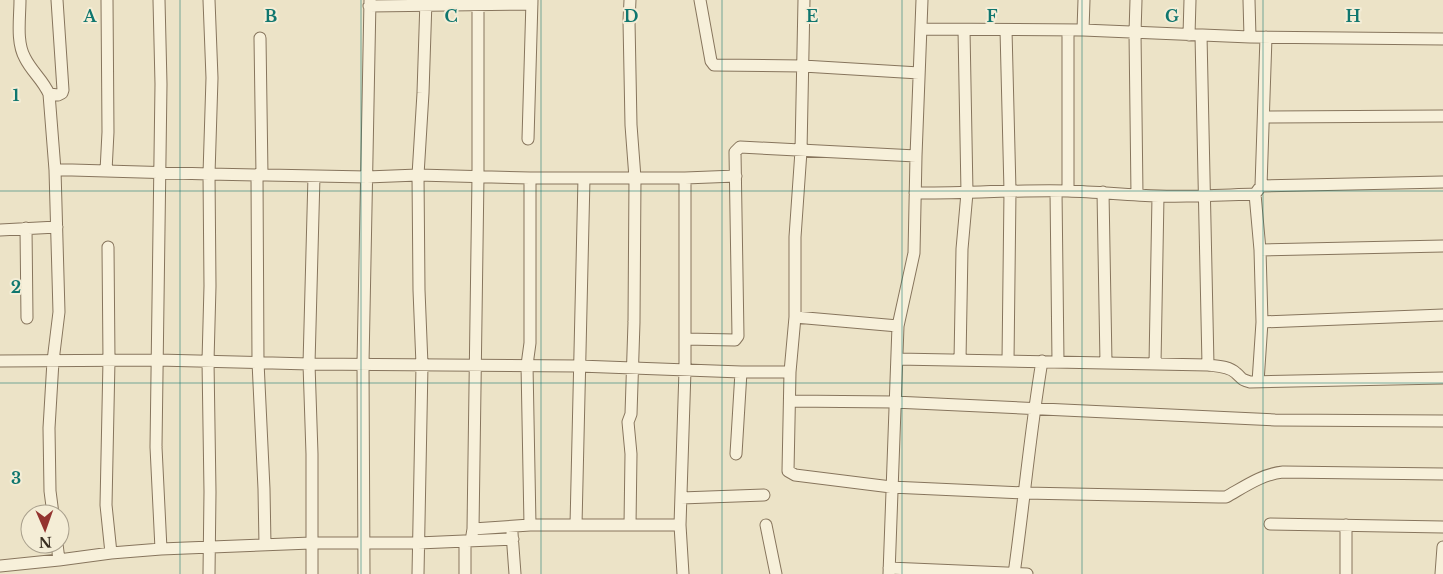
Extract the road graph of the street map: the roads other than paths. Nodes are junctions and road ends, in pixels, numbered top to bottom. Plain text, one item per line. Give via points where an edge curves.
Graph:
1 (20, 0) edge
2 (57, 0) edge
3 (107, 0) edge
4 (159, 0) edge
5 (209, 0) edge
6 (630, 0) edge
7 (700, 0) edge
8 (804, 0) edge
9 (922, 0) edge
10 (1084, 0) edge
11 (1136, 0) edge
12 (1190, 0) edge
13 (1249, 0) edge
14 (426, 2) edge
15 (532, 2) edge
16 (370, 3) edge
17 (478, 3) edge
18 (921, 29) junction
19 (964, 30) junction
20 (1006, 30) junction
21 (1068, 30) junction
22 (1083, 30) junction
23 (1135, 33) junction
24 (1189, 35) junction
25 (1201, 35) junction
26 (1250, 37) junction
27 (1266, 37) junction
28 (260, 38) dead end
29 (1443, 39) edge
30 (803, 66) junction
31 (919, 73) junction
32 (49, 94) junction
33 (1264, 116) junction
34 (1443, 116) edge
35 (528, 139) dead end
36 (801, 151) junction
37 (916, 156) junction
38 (55, 170) junction
39 (106, 171) junction
40 (159, 172) junction
41 (209, 174) junction
42 (259, 175) junction
43 (418, 175) junction
44 (314, 176) junction
45 (478, 176) junction
46 (736, 176) junction
47 (367, 177) junction
48 (530, 178) junction
49 (584, 178) junction
50 (635, 178) junction
51 (685, 178) junction
52 (1443, 182) edge
53 (1258, 190) junction
54 (1010, 191) junction
55 (1062, 191) junction
56 (1103, 192) junction
57 (914, 193) junction
58 (967, 194) junction
59 (1137, 195) junction
60 (1158, 196) junction
61 (1205, 196) junction
62 (57, 227) junction
63 (26, 228) junction
64 (0, 230) edge
65 (1443, 246) edge
66 (108, 247) dead end
67 (1260, 250) junction
68 (1443, 315) edge
69 (795, 317) junction
70 (27, 318) dead end
71 (1262, 322) junction
72 (898, 326) junction
73 (685, 339) junction
74 (896, 359) junction
75 (109, 360) junction
76 (158, 360) junction
77 (960, 360) junction
78 (0, 361) edge
79 (54, 361) junction
80 (208, 361) junction
81 (1008, 361) junction
82 (1042, 361) junction
83 (258, 362) junction
84 (1058, 362) junction
85 (1106, 363) junction
86 (310, 364) junction
87 (363, 364) junction
88 (1155, 364) junction
89 (422, 365) junction
90 (476, 365) junction
91 (527, 365) junction
92 (1208, 365) junction
93 (579, 366) junction
94 (633, 368) junction
95 (685, 370) junction
96 (741, 372) junction
97 (790, 372) junction
98 (1443, 378) edge
99 (1258, 382) junction
100 (790, 401) junction
101 (894, 402) junction
102 (1034, 408) junction
103 (1443, 420) edge
104 (736, 454) dead end
105 (1443, 474) edge
106 (891, 487) junction
107 (1025, 493) junction
108 (764, 495) dead end
109 (681, 498) junction
110 (51, 504) edge
111 (1270, 524) dead end
112 (530, 525) junction
113 (576, 525) junction
114 (630, 525) junction
115 (680, 525) junction
116 (766, 525) dead end
117 (1346, 525) junction
118 (512, 526) junction
119 (1443, 526) edge
120 (470, 537) junction
121 (513, 539) junction
122 (364, 542) junction
123 (311, 543) junction
124 (418, 543) junction
125 (265, 545) junction
126 (1443, 547) edge
127 (209, 548) junction
128 (161, 549) junction
129 (111, 552) junction
130 (58, 554) edge
131 (59, 560) junction
132 (0, 566) edge
133 (889, 571) edge
134 (209, 574) edge
135 (312, 574) edge
136 (364, 574) edge
137 (418, 574) edge
138 (465, 574) edge
139 (515, 574) edge
140 (683, 574) edge
141 (776, 574) edge
142 (1014, 574) edge
143 (1027, 574) edge
144 (1346, 574) edge
145 (1441, 574) edge

1 - 32 street via 20,42 24,58
2 - 32 street via 63,90 58,95
3 - 39 street
4 - 40 street
5 - 41 street via 212,78
6 - 50 street via 631,125
7 - 30 street via 714,65
8 - 30 street
9 - 18 street
10 - 22 street
11 - 23 street
12 - 24 street
13 - 26 street
14 - 16 street
14 - 17 street
14 - 43 street
15 - 17 street
15 - 35 street
16 - 47 street
17 - 45 street
18 - 19 street
18 - 31 street
19 - 20 street
19 - 58 street
20 - 21 street
20 - 54 street
21 - 22 street
21 - 55 street
22 - 23 street
23 - 24 street
23 - 59 street
24 - 25 street
25 - 26 street
25 - 61 street
26 - 27 street
27 - 29 street
27 - 33 street
28 - 42 street
30 - 31 street
30 - 36 street
31 - 37 street
32 - 38 street
33 - 34 street
33 - 53 street
36 - 37 street
36 - 46 street via 740,147 735,152
36 - 69 street
37 - 57 street
38 - 39 street
38 - 62 street
39 - 40 street
40 - 41 street
40 - 76 street
41 - 42 street
41 - 80 street
42 - 44 street
42 - 83 street
43 - 45 street
43 - 47 street
43 - 89 street
44 - 47 street
44 - 86 street
45 - 48 street
45 - 90 street
46 - 51 street
46 - 73 street via 738,336 736,340
47 - 87 street
48 - 49 street
48 - 91 street via 530,343
49 - 50 street
49 - 93 street
50 - 51 street
50 - 94 street
51 - 73 street
52 - 53 street
53 - 61 street
53 - 67 street
54 - 55 street
54 - 58 street
54 - 81 street
55 - 56 street
55 - 84 street
56 - 59 street
56 - 85 street
57 - 58 street
57 - 72 street via 914,253
58 - 77 street
59 - 60 street
60 - 61 street
60 - 88 street
61 - 92 street
62 - 63 street
62 - 79 street via 59,312
63 - 64 street
63 - 70 street
65 - 67 street
66 - 75 street
67 - 71 street
68 - 71 street
69 - 72 street
69 - 97 street
71 - 99 street
72 - 74 street
73 - 95 street
74 - 77 street
74 - 101 street
75 - 76 street
75 - 79 street
75 - 129 street via 106,506
76 - 80 street
76 - 128 street via 156,447
77 - 81 street
78 - 79 street
79 - 110 street via 48,428
80 - 83 street
80 - 127 street
81 - 82 street
82 - 84 street
82 - 102 street
83 - 86 street
83 - 125 street
84 - 85 street
85 - 88 street
86 - 87 street
86 - 123 street
87 - 89 street
87 - 122 street
88 - 92 street
89 - 90 street
89 - 124 street
90 - 91 street
90 - 120 street
91 - 93 street
91 - 112 street
92 - 99 street via 1228,367 1242,380
93 - 94 street
93 - 113 street
94 - 95 street
94 - 114 street via 628,422
95 - 96 street
95 - 109 street
96 - 97 street
96 - 104 street
97 - 100 street
98 - 99 street
100 - 101 street
100 - 106 street via 788,471
101 - 102 street
101 - 106 street
102 - 103 street via 1275,420
102 - 107 street
105 - 107 street via 1273,473 1226,497
106 - 107 street
106 - 133 street
107 - 142 street
108 - 109 street
109 - 115 street
111 - 117 street
112 - 113 street
112 - 118 street
113 - 114 street
114 - 115 street
115 - 140 street
116 - 141 street
117 - 119 street
117 - 144 street
118 - 120 street
118 - 121 street
120 - 121 street
120 - 124 street
120 - 138 street
121 - 139 street
122 - 123 street
122 - 124 street
122 - 136 street
123 - 125 street
123 - 135 street
124 - 137 street
125 - 127 street
126 - 145 street
127 - 128 street
127 - 134 street
128 - 129 street
129 - 131 street
130 - 131 street
131 - 132 street
133 - 142 street
142 - 143 street

